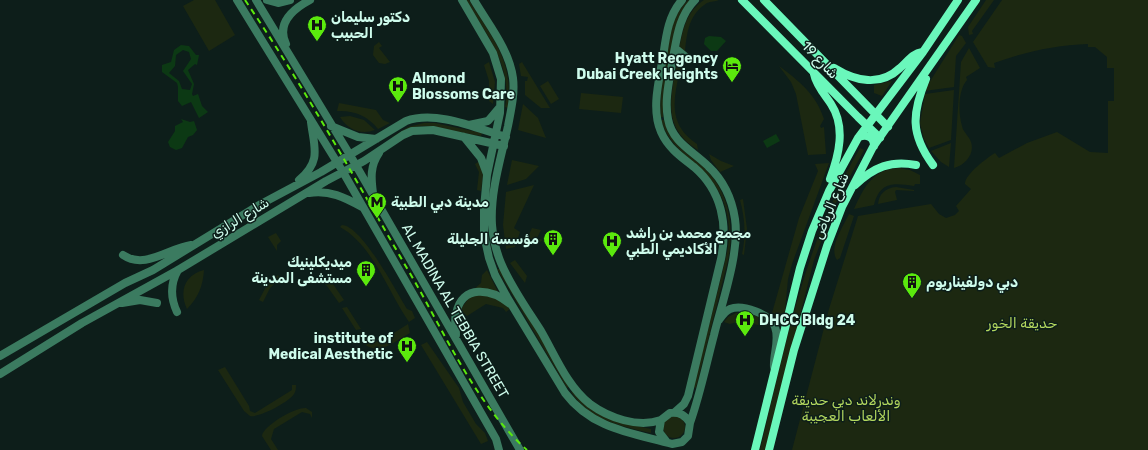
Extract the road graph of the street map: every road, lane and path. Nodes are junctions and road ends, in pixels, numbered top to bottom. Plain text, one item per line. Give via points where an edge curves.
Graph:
1 (237, 0) edge
2 (256, 0) edge
3 (267, 0) edge
4 (290, 0) edge
5 (310, 0) edge
6 (462, 0) edge
7 (474, 0) edge
8 (682, 0) edge
9 (695, 0) edge
10 (735, 0) edge
11 (764, 0) edge
12 (958, 0) edge
13 (976, 0) edge
14 (744, 1) edge
15 (675, 48) junction
16 (923, 52) junction
17 (289, 54) junction
18 (686, 57) dead end
19 (824, 62) junction
20 (932, 64) junction
21 (814, 72) junction
22 (500, 106) junction
23 (868, 108) junction
24 (876, 116) junction
25 (310, 117) junction
26 (858, 117) junction
27 (464, 125) junction
28 (331, 126) junction
29 (868, 126) junction
30 (888, 127) junction
31 (496, 134) junction
32 (464, 136) junction
33 (506, 137) junction
34 (859, 137) junction
35 (880, 138) junction
36 (376, 139) junction
37 (494, 144) junction
38 (504, 146) junction
39 (874, 146) junction
40 (382, 149) junction
41 (350, 155) junction
42 (337, 162) junction
43 (356, 165) junction
44 (916, 165) dead end
45 (933, 165) dead end
46 (343, 172) junction
47 (487, 175) junction
48 (289, 188) junction
49 (850, 189) junction
50 (829, 191) junction
51 (306, 193) junction
52 (374, 198) junction
53 (362, 207) junction
54 (196, 244) junction
55 (486, 245) junction
56 (123, 255) dead end
57 (500, 261) junction
58 (178, 270) junction
59 (157, 303) dead end
60 (512, 306) junction
61 (111, 307) junction
62 (177, 312) dead end
63 (717, 322) junction
64 (456, 336) junction
65 (0, 356) edge
66 (775, 373) junction
67 (0, 374) edge
68 (675, 412) junction
69 (661, 420) junction
70 (690, 423) junction
71 (666, 441) junction
72 (499, 450) edge
73 (520, 450) edge
74 (755, 450) edge
75 (769, 450) edge

1 - 25 street, AL MADINA AL TEBBIA STREET
2 - 17 street, AL MADINA AL TEBBIA STREET
3 - 4 street via 278,3
5 - 17 street via 291,12 285,21 283,36
6 - 22 street via 498,66 502,87
7 - 33 street via 510,66 514,96
8 - 68 street via 668,26 656,98 657,118 665,141 710,187 722,210 725,236 722,259 688,396
9 - 15 street via 681,20
10 - 14 street
11 - 19 main road, شارع 19
12 - 16 main road, شارع الرياض
13 - 20 main road, شارع الرياض
14 - 21 main road, شارع 19
15 - 18 street
15 - 63 street via 667,98 668,120 680,142 719,179 728,196 735,219 734,251
16 - 19 main road via 914,55 892,74 871,80 846,75
16 - 24 main road, شارع الرياض
17 - 28 street, AL MADINA AL TEBBIA STREET
19 - 23 main road, شارع 19
20 - 30 main road, شارع الرياض
20 - 45 main road via 917,101 915,116 918,139
21 - 26 main road, شارع 19
21 - 50 main road via 815,79 836,113 840,131 839,150 829,182
22 - 27 street via 488,121
22 - 31 street
23 - 24 main road, شارع 19
23 - 26 main road via 869,114 866,118
24 - 29 main road, شارع الرياض
24 - 30 main road, شارع 19
25 - 42 street, AL MADINA AL TEBBIA STREET
25 - 48 street via 315,156 308,172
26 - 29 main road, شارع 19
27 - 31 street, شارع الرازي
27 - 36 street, شارع الرازي via 431,117 418,118 406,121
28 - 36 street via 358,137
28 - 41 street, AL MADINA AL TEBBIA STREET
29 - 34 main road, شارع الرياض
29 - 35 main road, شارع 19
30 - 35 main road, شارع الرياض
31 - 33 street, شارع الرازي
31 - 37 street
32 - 37 street, شارع الرازي
32 - 40 street, شارع الرازي via 422,130 403,135
32 - 47 street via 481,158
33 - 38 street
34 - 39 main road via 870,137
34 - 50 main road, شارع الرياض
35 - 39 main road, شارع الرياض
36 - 41 street, شارع الرازي
37 - 38 street, شارع الرازي
37 - 47 street
38 - 57 street via 492,212 493,235
39 - 49 main road, شارع الرياض
40 - 43 street, شارع الرازي
40 - 52 street via 371,170
41 - 42 street, شارع الرازي
41 - 43 street, AL MADINA AL TEBBIA STREET
42 - 46 street, AL MADINA AL TEBBIA STREET
42 - 48 street, شارع الرازي
43 - 46 street, شارع الرازي
43 - 52 street, AL MADINA AL TEBBIA STREET
44 - 49 main road via 895,163 880,166 866,174
46 - 51 street, شارع الرازي
46 - 53 street, AL MADINA AL TEBBIA STREET
47 - 55 street via 484,214
48 - 54 street, شارع الرازي
49 - 75 main road, شارع الرياض via 827,246 794,350
50 - 66 main road, شارع الرياض via 801,263
51 - 53 street via 336,194
51 - 58 street, شارع الرازي
52 - 64 street, AL MADINA AL TEBBIA STREET
53 - 72 street, AL MADINA AL TEBBIA STREET via 496,439
54 - 56 street via 182,246 151,259 131,259
54 - 65 street, شارع الرازي
55 - 57 street via 493,260
55 - 60 street via 495,275
57 - 69 street via 568,379 583,398 598,409 626,421 643,424
58 - 61 street, شارع الرازي
58 - 62 street via 173,279 171,292
59 - 61 street via 137,300
60 - 64 street via 496,294 487,291 470,295 458,308
60 - 71 street via 565,393 586,415 610,427
61 - 67 street, شارع الرازي
63 - 66 street via 727,311 734,308 763,314 769,318 776,330
63 - 70 street
64 - 73 street, AL MADINA AL TEBBIA STREET
66 - 74 main road, شارع الرياض
68 - 69 street via 667,414
68 - 70 street via 684,415
69 - 71 street via 659,432
70 - 71 street via 690,432 686,440 676,444

